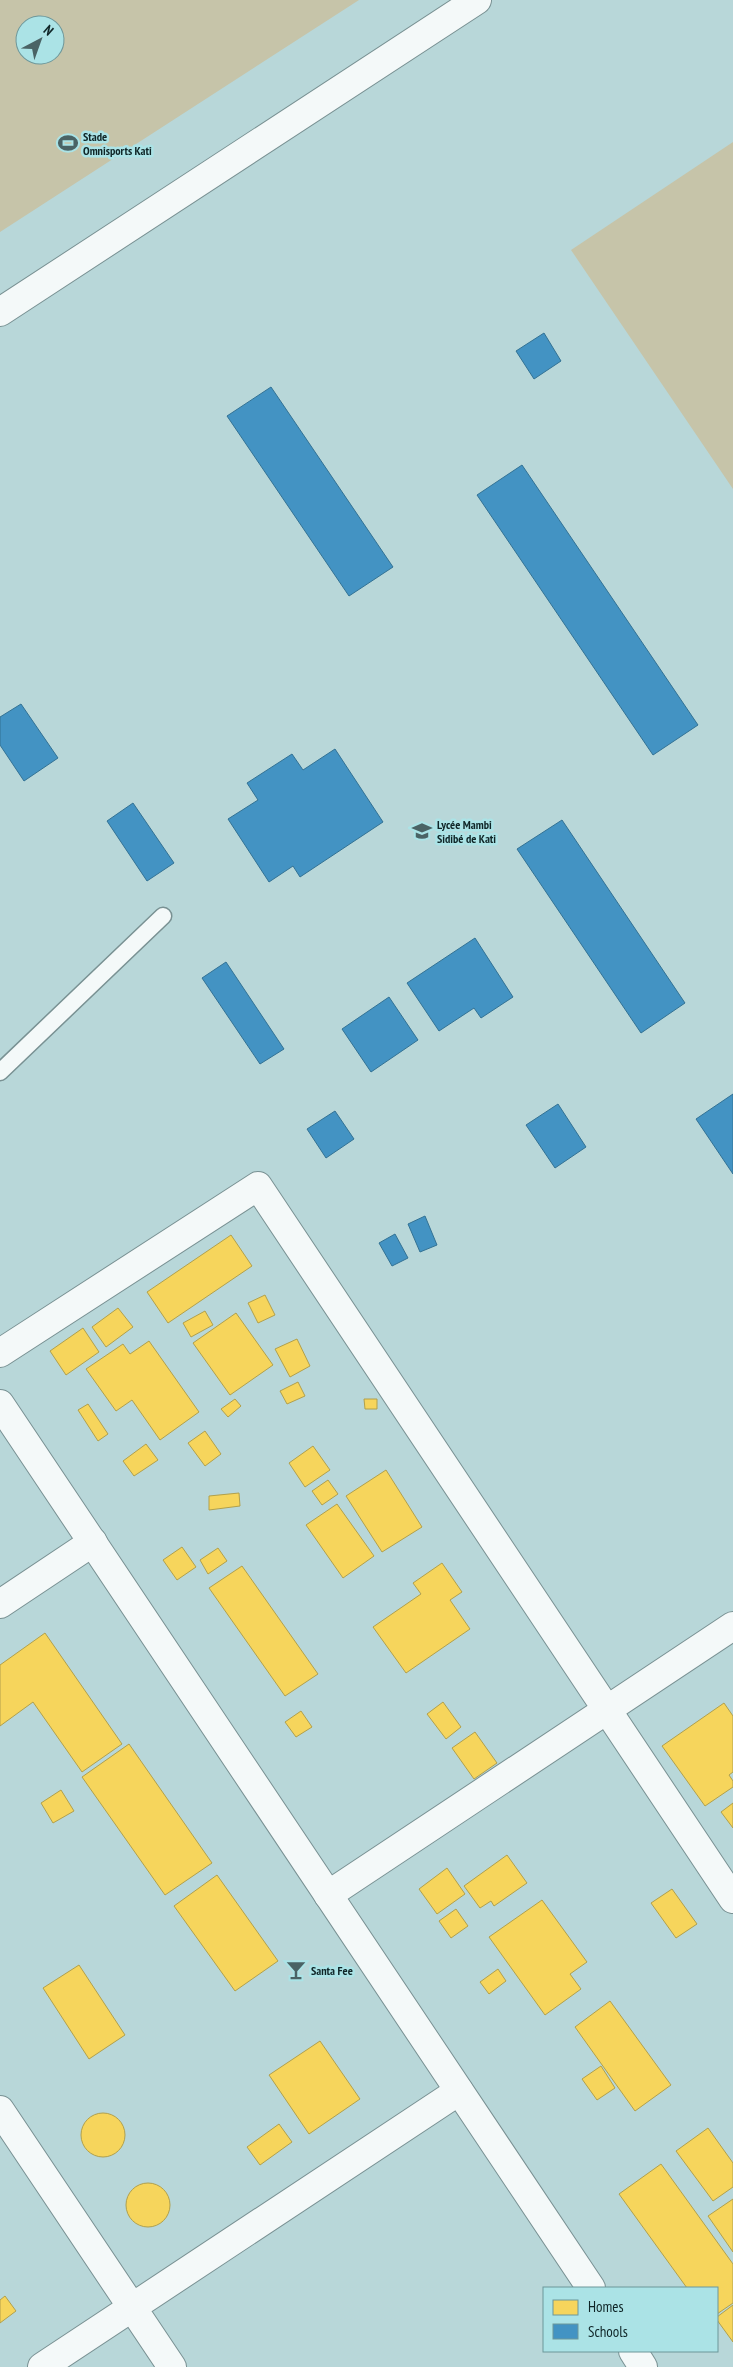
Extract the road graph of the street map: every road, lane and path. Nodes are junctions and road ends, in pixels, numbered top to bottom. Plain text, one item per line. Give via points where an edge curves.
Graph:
1 (477, 0) edge
2 (0, 312) edge
3 (163, 916) dead end
4 (0, 1072) edge
5 (0, 1353) edge
6 (0, 1404) edge
7 (93, 1542) junction
8 (0, 1604) edge
9 (733, 1626) edge
10 (607, 1710) junction
11 (328, 1895) junction
12 (733, 1899) edge
13 (458, 2091) junction
14 (0, 2110) edge
15 (590, 2287) edge
16 (132, 2307) junction
17 (633, 2352) edge
18 (42, 2367) edge
19 (172, 2367) edge
20 (643, 2367) edge

1 - 2 street
3 - 4 lane
5 - 10 street via 258,1186
6 - 7 street
7 - 8 street
7 - 11 street
9 - 10 street
10 - 11 street
10 - 12 street
11 - 13 street
13 - 15 street
13 - 16 street
14 - 16 street
16 - 18 street
16 - 19 street
17 - 20 street

